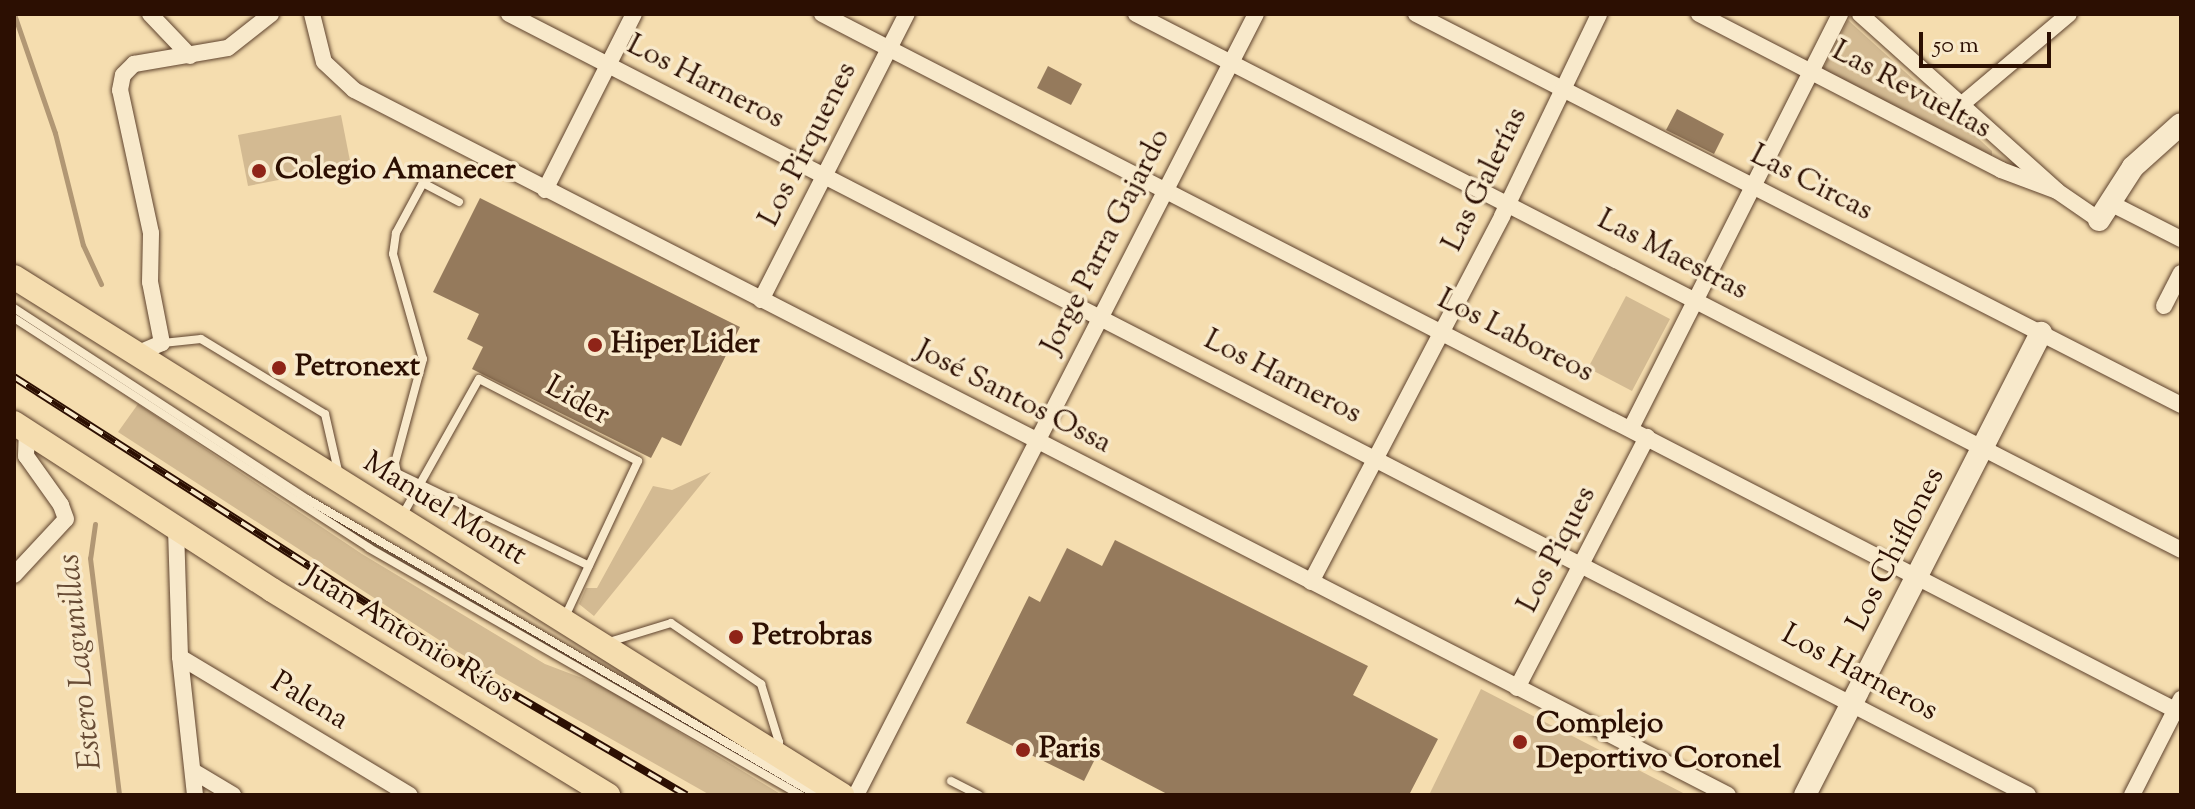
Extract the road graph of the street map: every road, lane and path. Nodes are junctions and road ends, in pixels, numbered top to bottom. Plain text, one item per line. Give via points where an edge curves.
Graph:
1 (150, 14) edge
2 (271, 14) edge
3 (312, 14) edge
4 (509, 14) edge
5 (634, 14) edge
6 (822, 14) edge
7 (907, 14) edge
8 (1136, 14) edge
9 (1256, 14) edge
10 (1416, 14) edge
11 (1599, 14) edge
12 (1699, 14) edge
13 (1840, 14) edge
14 (1860, 14) edge
15 (2069, 14) edge
16 (889, 49) junction
17 (190, 56) junction
18 (1231, 63) junction
19 (608, 65) junction
20 (1812, 71) junction
21 (1562, 88) junction
22 (1961, 105) junction
23 (2180, 126) edge
24 (825, 175) junction
25 (1754, 186) junction
26 (545, 190) junction
27 (1166, 190) junction
28 (2057, 191) junction
29 (459, 202) dead end
30 (1506, 203) junction
31 (2104, 211) junction
32 (2181, 239) edge
33 (2181, 273) edge
34 (14, 277) edge
35 (761, 300) junction
36 (1696, 300) junction
37 (2164, 306) dead end
38 (14, 308) edge
39 (1101, 317) junction
40 (14, 318) edge
41 (1442, 331) junction
42 (2041, 333) junction
43 (162, 343) junction
44 (136, 354) junction
45 (2181, 405) edge
46 (21, 428) edge
47 (1631, 428) junction
48 (1647, 437) junction
49 (1037, 441) junction
50 (1983, 447) junction
51 (1376, 457) junction
52 (341, 483) junction
53 (420, 483) junction
54 (399, 521) junction
55 (176, 529) junction
56 (2181, 550) edge
57 (1582, 563) junction
58 (589, 566) junction
59 (1918, 574) junction
60 (14, 575) edge
61 (1311, 582) junction
62 (563, 622) junction
63 (600, 645) junction
64 (180, 657) junction
65 (1517, 688) junction
66 (1853, 701) junction
67 (2179, 707) edge
68 (775, 754) junction
69 (193, 771) junction
70 (951, 781) dead end
71 (195, 795) edge
72 (233, 795) edge
73 (410, 795) edge
74 (608, 795) edge
75 (801, 795) edge
76 (817, 795) edge
77 (842, 795) edge
78 (856, 795) edge
79 (979, 795) edge
80 (1728, 795) edge
81 (1805, 795) edge
82 (2028, 795) edge
83 (2132, 795) edge

1 - 17 street
2 - 17 street via 237,44
3 - 26 street, José Santos Ossa via 319,52 345,85
4 - 19 street, Los Harneros
5 - 19 street
6 - 16 street, Los Laboreos
7 - 16 street, Los Pirquenes
8 - 18 street, Las Maestras
9 - 18 street, Jorge Parra Gajardo
10 - 21 street, Las Circas
11 - 21 street, Las Galerías
12 - 20 street, Las Revueltas
13 - 20 street
14 - 22 street
15 - 22 street
16 - 24 street, Los Pirquenes
16 - 27 street, Los Laboreos
17 - 43 street via 134,64 120,82 149,218 150,282
18 - 27 street, Jorge Parra Gajardo
18 - 30 street, Las Maestras
19 - 24 street, Los Harneros
19 - 26 street
20 - 25 street
20 - 28 street, Las Revueltas via 2001,170
21 - 25 street, Las Circas
21 - 30 street, Las Galerías
22 - 28 street
23 - 31 street via 2133,167
24 - 35 street, Los Pirquenes
24 - 39 street, Los Harneros
25 - 36 street
25 - 42 street, Las Circas
26 - 35 street, José Santos Ossa
27 - 39 street, Jorge Parra Gajardo
27 - 41 street, Los Laboreos
28 - 31 street
29 - 53 lane via 423,183 396,233 393,254 423,359 395,463 397,473
30 - 36 street, Las Maestras
30 - 41 street, Las Galerías
31 - 32 street
33 - 37 street
34 - 44 main road, Manuel Montt
35 - 49 street, José Santos Ossa
36 - 47 street
36 - 50 street, Las Maestras
38 - 76 lane, Manuel Montt via 307,499
39 - 49 street, Jorge Parra Gajardo
39 - 51 street, Los Harneros
40 - 75 lane via 369,548
41 - 47 street, Los Laboreos
41 - 51 street, Las Galerías
42 - 45 street, Las Circas
42 - 50 street, Los Chiflones
43 - 44 street
43 - 52 lane via 201,339 325,414
44 - 52 main road, Manuel Montt
46 - 55 main road, Juan Antonio Ríos
46 - 60 street via 26,456 66,519
47 - 48 street, Los Laboreos
48 - 57 street, Los Piques
48 - 59 street, Los Laboreos
49 - 61 street, José Santos Ossa
49 - 78 street, Jorge Parra Gajardo
50 - 56 street, Las Maestras
50 - 59 street, Los Chiflones
51 - 57 street, Los Harneros
51 - 61 street, Las Galerías
52 - 54 main road, Manuel Montt
53 - 54 lane, Lider
53 - 58 lane
53 - 58 lane, Lider via 479,379 521,398 638,461
54 - 62 main road, Manuel Montt
55 - 64 street
55 - 74 main road, Juan Antonio Ríos
57 - 65 street, Los Piques
57 - 66 street, Los Harneros
58 - 62 lane, Lider
59 - 66 street, Los Chiflones
59 - 67 street, Los Laboreos
61 - 65 street, José Santos Ossa
62 - 63 main road, Manuel Montt
63 - 68 main road, Manuel Montt
63 - 68 lane via 671,623 761,684 779,742
64 - 69 street
64 - 73 street, Palena
65 - 80 street, José Santos Ossa
66 - 81 street, Los Chiflones
66 - 82 street, Los Harneros
67 - 83 street
68 - 77 main road, Manuel Montt
69 - 71 street
69 - 72 street
70 - 79 lane

